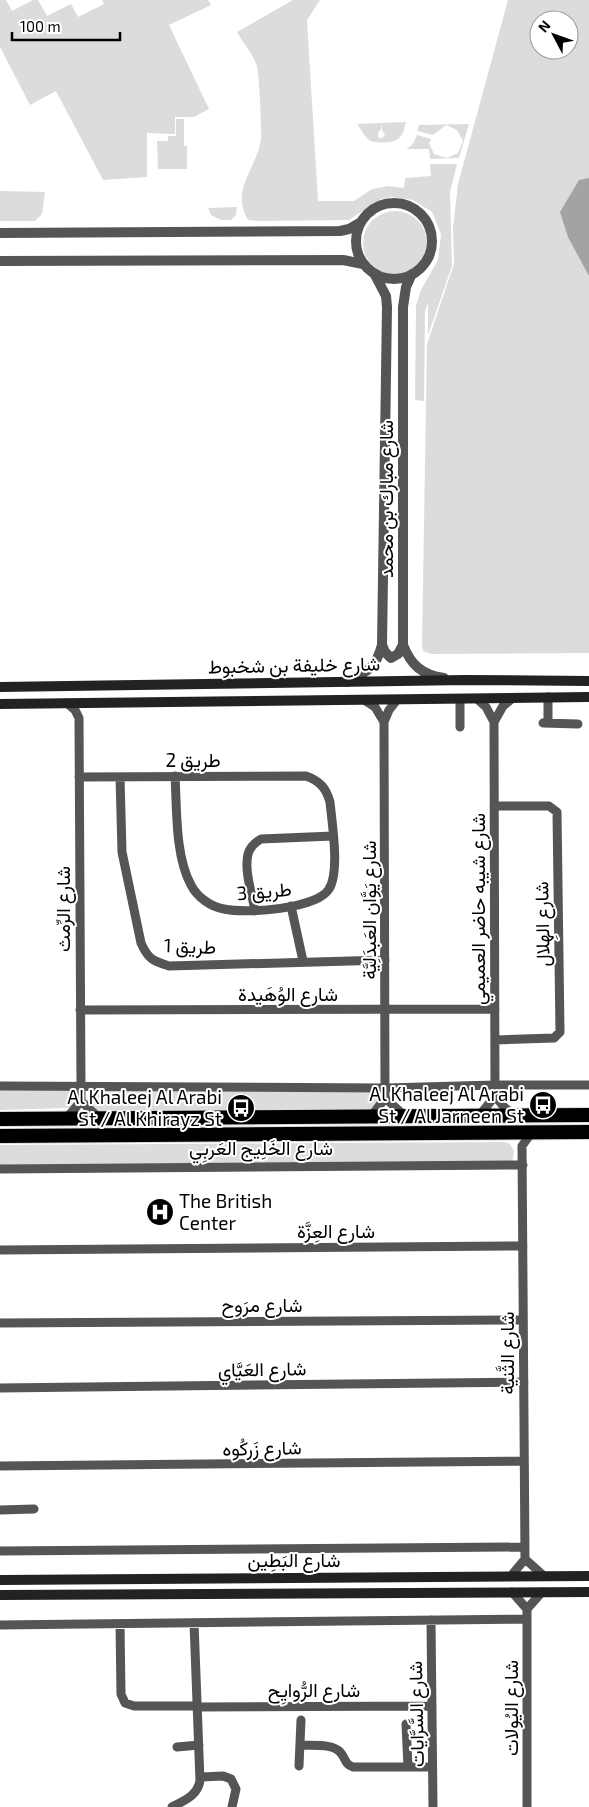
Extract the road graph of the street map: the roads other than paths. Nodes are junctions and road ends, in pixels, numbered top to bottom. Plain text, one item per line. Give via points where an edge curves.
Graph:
1 (361, 222) junction
2 (0, 233) edge
3 (0, 262) edge
4 (363, 264) junction
5 (376, 275) junction
6 (411, 276) junction
7 (382, 645) junction
8 (403, 645) junction
9 (465, 680) junction
10 (589, 681) edge
11 (347, 682) junction
12 (0, 687) edge
13 (589, 697) edge
14 (513, 698) junction
15 (548, 698) junction
16 (460, 699) junction
17 (477, 699) junction
18 (364, 700) junction
19 (397, 700) junction
20 (66, 703) junction
21 (91, 703) junction
22 (0, 704) edge
23 (79, 718) junction
24 (384, 722) junction
25 (494, 722) junction
26 (578, 724) dead end
27 (460, 727) dead end
28 (175, 776) junction
29 (306, 776) joint
30 (79, 777) junction
31 (120, 777) junction
32 (494, 806) junction
33 (333, 836) junction
34 (291, 906) junction
35 (255, 910) junction
36 (385, 960) junction
37 (303, 961) junction
38 (495, 1009) junction
39 (80, 1010) junction
40 (385, 1010) junction
41 (495, 1040) junction
42 (495, 1085) junction
43 (589, 1085) edge
44 (0, 1086) edge
45 (81, 1087) junction
46 (386, 1093) junction
47 (495, 1096) junction
48 (81, 1101) junction
49 (589, 1115) edge
50 (479, 1116) junction
51 (515, 1116) junction
52 (371, 1117) junction
53 (406, 1117) junction
54 (0, 1119) edge
55 (66, 1119) junction
56 (99, 1119) junction
57 (532, 1132) junction
58 (589, 1132) edge
59 (509, 1133) junction
60 (0, 1136) edge
61 (522, 1146) junction
62 (522, 1165) junction
63 (0, 1169) edge
64 (523, 1246) junction
65 (0, 1250) edge
66 (524, 1320) junction
67 (0, 1323) edge
68 (524, 1382) junction
69 (0, 1388) edge
70 (524, 1461) junction
71 (0, 1466) edge
72 (34, 1509) dead end
73 (0, 1510) edge
74 (525, 1547) junction
75 (0, 1551) edge
76 (525, 1559) junction
77 (511, 1576) junction
78 (544, 1576) junction
79 (589, 1576) edge
80 (0, 1580) edge
81 (512, 1592) junction
82 (542, 1592) junction
83 (589, 1592) edge
84 (0, 1595) edge
85 (527, 1609) junction
86 (527, 1619) junction
87 (431, 1620) junction
88 (194, 1623) junction
89 (120, 1624) junction
90 (0, 1625) edge
91 (195, 1706) junction
92 (432, 1706) junction
93 (301, 1720) dead end
94 (406, 1724) dead end
95 (199, 1745) junction
96 (300, 1745) junction
97 (177, 1747) dead end
98 (300, 1766) dead end
99 (408, 1767) junction
100 (432, 1767) junction
101 (201, 1777) junction
102 (172, 1807) edge
103 (232, 1807) edge
104 (433, 1807) edge
105 (527, 1807) edge

1 - 2 street via 340,231
1 - 4 street via 356,243
1 - 6 street via 369,212 394,202 418,210 430,226 433,245 422,268
3 - 4 street via 343,260
4 - 5 street
5 - 6 street via 399,280
5 - 7 street, شارع مبارك بن محمد via 386,296 387,314
6 - 8 street, شارع مبارك بن محمد via 403,307
7 - 8 street via 391,658
7 - 11 street, شارع مبارك بن محمد via 375,664
8 - 9 street via 412,663 425,673
9 - 10 main road, شارع خليفة بن شخبوط
9 - 11 main road, شارع خليفة بن شخبوط
11 - 12 main road, شارع خليفة بن شخبوط
13 - 15 main road, شارع خليفة بن شخبوط
14 - 15 main road, شارع خليفة بن شخبوط
14 - 17 main road, شارع خليفة بن شخبوط
14 - 25 street via 503,706
15 - 26 street via 546,723
16 - 17 main road, شارع خليفة بن شخبوط
16 - 19 main road, شارع خليفة بن شخبوط
16 - 27 street
17 - 25 street
18 - 19 main road, شارع خليفة بن شخبوط
18 - 21 main road, شارع خليفة بن شخبوط
18 - 24 street via 375,707
19 - 24 street
20 - 21 main road, شارع خليفة بن شخبوط
20 - 22 main road, شارع خليفة بن شخبوط
20 - 23 street
21 - 23 street
23 - 30 street, شارع الرِّمث
24 - 36 street, شارع يَوَّان العَبدَلِيَّة
25 - 32 street, شارع شيبه حاضر العميمي
28 - 29 street, طريق 2
28 - 31 street, طريق 2
28 - 35 street, طريق 3 via 180,848 191,886 200,897 222,909
29 - 33 street, طريق 3 via 315,779 327,792
30 - 31 street, طريق 2
30 - 39 street, شارع الرِّمث
31 - 37 street, طريق 1 via 122,852 141,943 153,961 169,966
32 - 38 street, شارع شيبه حاضر العميمي
32 - 41 street, شارع الهِلال via 549,806 557,812 560,1032 554,1038
33 - 34 street, طريق 3 via 334,869 329,890 310,902
33 - 35 street via 261,839 253,844 248,853 248,871
34 - 35 street, طريق 3
34 - 37 street
36 - 37 street, طريق 1
36 - 40 street, شارع يَوَّان العَبدَلِيَّة
38 - 40 street, شارع الوُهَيدة
38 - 41 street, شارع شيبه حاضر العميمي
39 - 40 street, شارع الوُهَيدة
39 - 45 street, شارع الرِّمث
40 - 46 street, شارع يَوَّان العَبدَلِيَّة
41 - 42 street, شارع شيبه حاضر العميمي
42 - 43 street
42 - 46 street
42 - 47 street, شارع شيبه حاضر العميمي
44 - 45 street
45 - 46 street
45 - 48 street, شارع الرِّمث
46 - 52 street
46 - 53 street
47 - 50 street
47 - 51 street
48 - 55 street
48 - 56 street
49 - 51 highway, شارع الخَلِيج العَربِي
50 - 51 highway, شارع الخَلِيج العَربِي
50 - 53 highway, شارع الخَلِيج العَربِي
52 - 53 highway, شارع الخَلِيج العَربِي
52 - 56 highway, شارع الخَلِيج العَربِي
54 - 55 highway, شارع الخَلِيج العَربِي
55 - 56 highway, شارع الخَلِيج العَربِي
57 - 58 highway, شارع الخَلِيج العَربِي
57 - 59 highway, شارع الخَلِيج العَربِي
57 - 61 street
59 - 60 highway, شارع الخَلِيج العَربِي
59 - 61 street
61 - 62 street, شارع الثَّنية
62 - 63 street, شارع الخَلِيج العَربِي
62 - 64 street, شارع الثَّنية
64 - 65 street, شارع العِزَّة
64 - 66 street, شارع الثَّنية
66 - 67 street, شارع مرَوح
66 - 68 street, شارع الثَّنية
68 - 69 street, شارع العَيَّاي
68 - 70 street, شارع الثَّنية
70 - 71 street, شارع زَركُوه
70 - 74 street, شارع الثَّنية
72 - 73 street
74 - 75 street, شارع البَطِين
74 - 76 street, شارع الثَّنية
76 - 77 street
76 - 78 street
77 - 78 main road, شارع البَطِين
77 - 80 main road, شارع البَطِين
78 - 79 main road, شارع البَطِين
81 - 82 main road, شارع البَطِين
81 - 84 main road, شارع البَطِين
81 - 85 street
82 - 83 main road, شارع البَطِين
82 - 85 street
85 - 86 street, شارع اليُولات
86 - 87 street
86 - 105 street, شارع اليُولات
87 - 88 street
87 - 92 street, شارع السَّرَّايات
88 - 89 street
88 - 91 street
89 - 90 street
89 - 91 street, شارع الرُّوايِح via 121,1694 125,1703 134,1706
91 - 92 street, شارع الرُّوايِح
91 - 95 street
92 - 100 street, شارع السَّرَّايات
93 - 96 street
94 - 99 street
95 - 97 street
95 - 101 street
96 - 98 street
96 - 99 street via 335,1748 350,1766
99 - 100 street
100 - 104 street, شارع السَّرَّايات
101 - 102 street via 194,1794
101 - 103 street via 231,1778 236,1789

